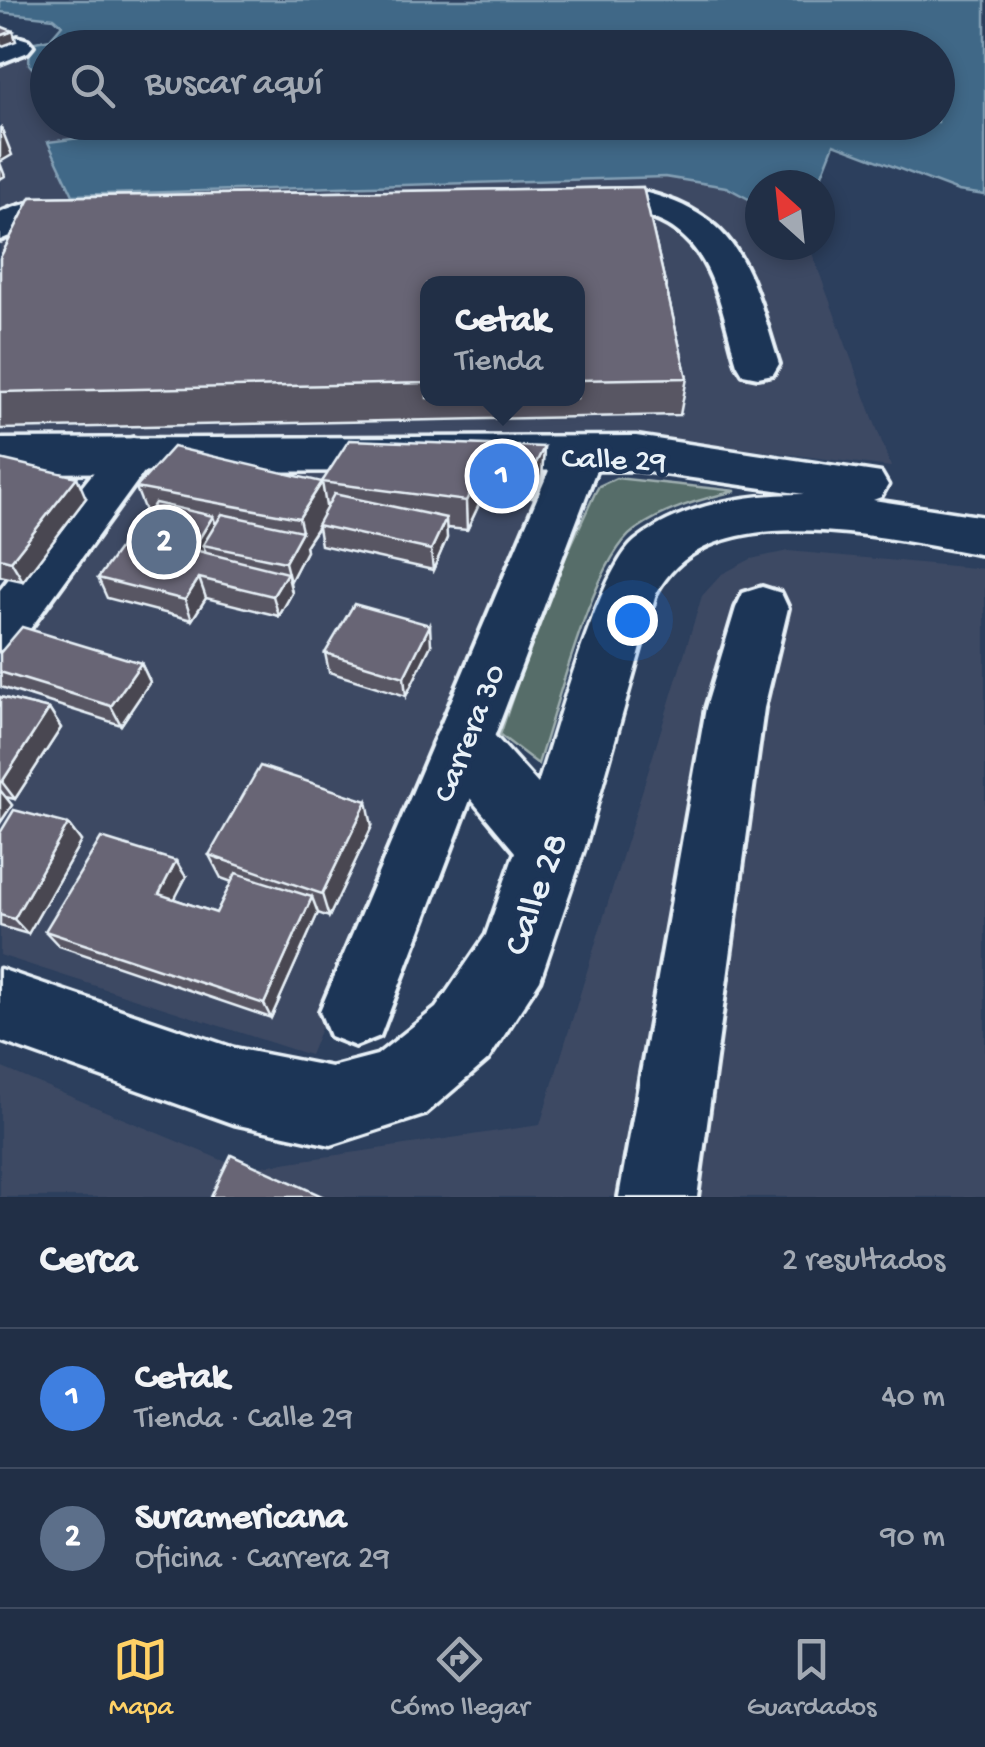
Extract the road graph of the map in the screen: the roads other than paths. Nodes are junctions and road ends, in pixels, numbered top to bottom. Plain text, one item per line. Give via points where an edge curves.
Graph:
1 (550, 205) edge
2 (120, 210) edge
3 (0, 229) edge
4 (758, 364) dead end
5 (132, 454) junction
6 (579, 454) junction
7 (0, 456) edge
8 (985, 502) edge
9 (985, 536) edge
10 (762, 608) dead end
11 (0, 629) edge
12 (463, 744) junction
13 (552, 847) junction
14 (0, 1005) edge
15 (355, 1011) dead end
16 (658, 1197) edge

1 - 4 street via 647,204 694,224 728,261
2 - 3 street via 36,210
5 - 6 main road, Calle 29
5 - 7 main road, Calle 29
5 - 11 street
6 - 8 main road, Calle 29 via 636,453
6 - 12 street, Carrera 30
9 - 13 main road, Calle 28 via 807,513 752,513 703,523 651,557 629,594
10 - 16 street via 735,708
12 - 13 main road
12 - 15 street, Carrera 30
13 - 14 main road, Calle 28 via 515,956 462,1034 396,1088 331,1106 234,1086

